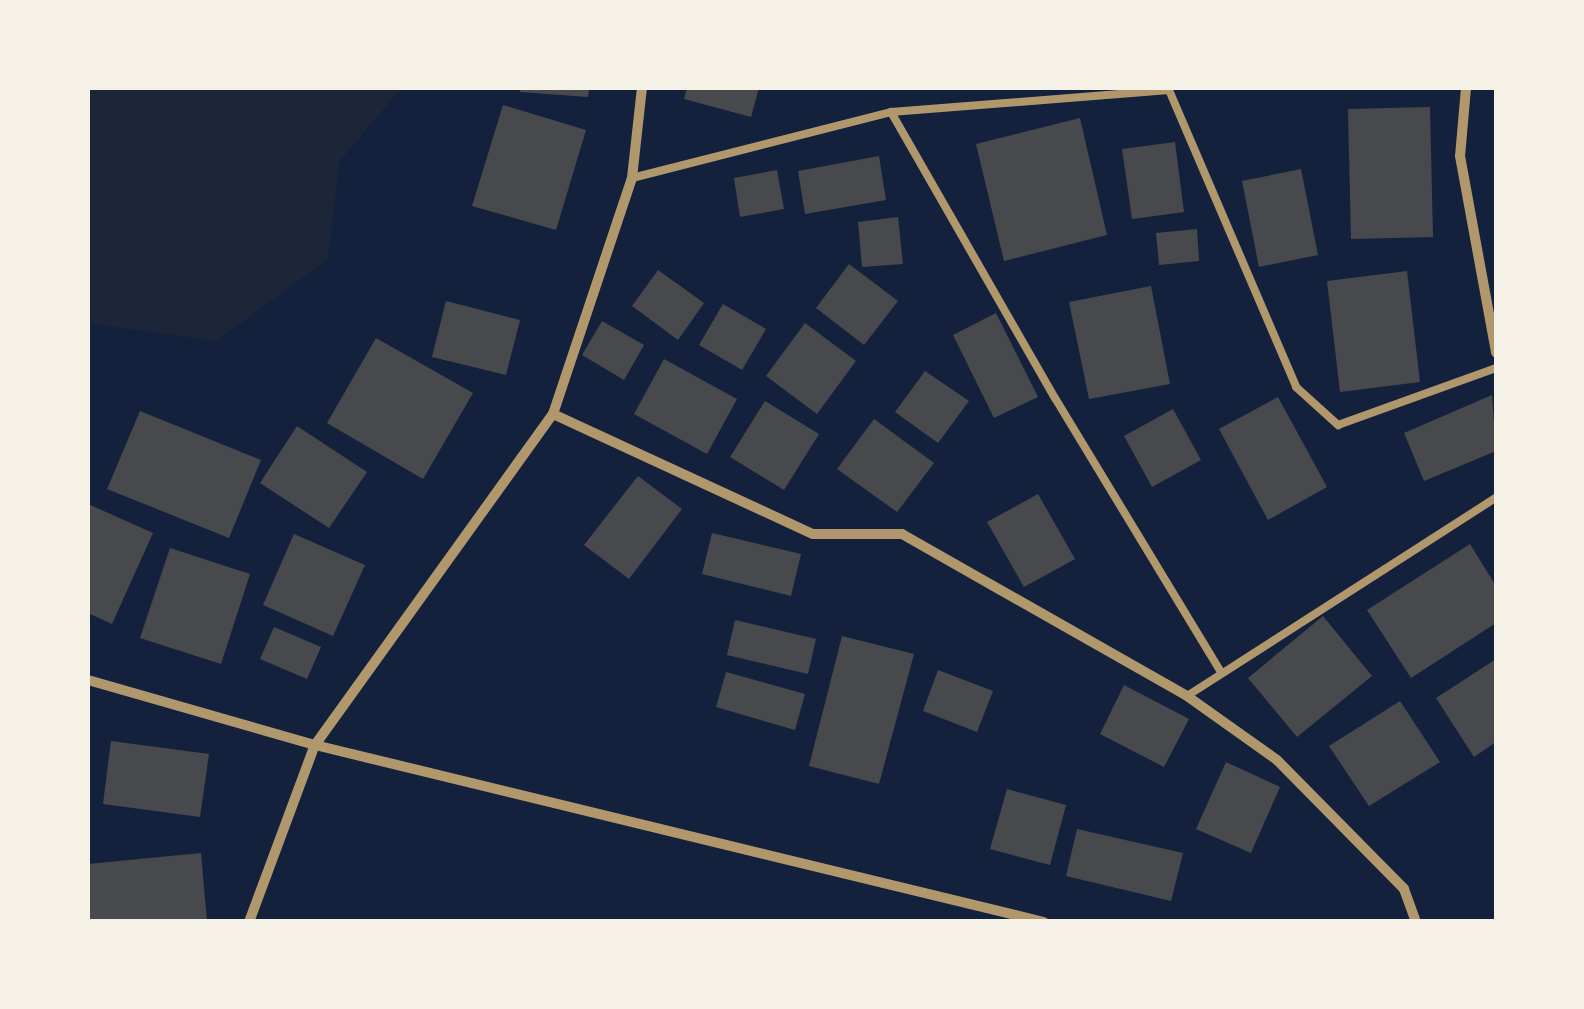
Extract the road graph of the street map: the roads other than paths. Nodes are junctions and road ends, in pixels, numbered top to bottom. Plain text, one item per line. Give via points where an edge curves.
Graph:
1 (642, 88) edge
2 (1466, 88) edge
3 (890, 112) junction
4 (632, 178) junction
5 (1496, 352) edge
6 (1496, 368) edge
7 (553, 414) junction
8 (1496, 498) edge
9 (1221, 672) junction
10 (88, 680) edge
11 (1187, 696) junction
12 (316, 744) junction
13 (249, 922) edge
14 (1044, 922) edge
15 (1416, 922) edge

1 - 4 street
2 - 5 street via 1460,156
3 - 4 lane
3 - 6 lane via 1169,90 1296,387 1338,425
3 - 9 lane
4 - 7 street
7 - 11 street via 813,534 902,534
7 - 12 street
8 - 9 lane
9 - 11 lane
10 - 12 street
11 - 15 street via 1277,760 1404,889
12 - 13 street
12 - 14 street

